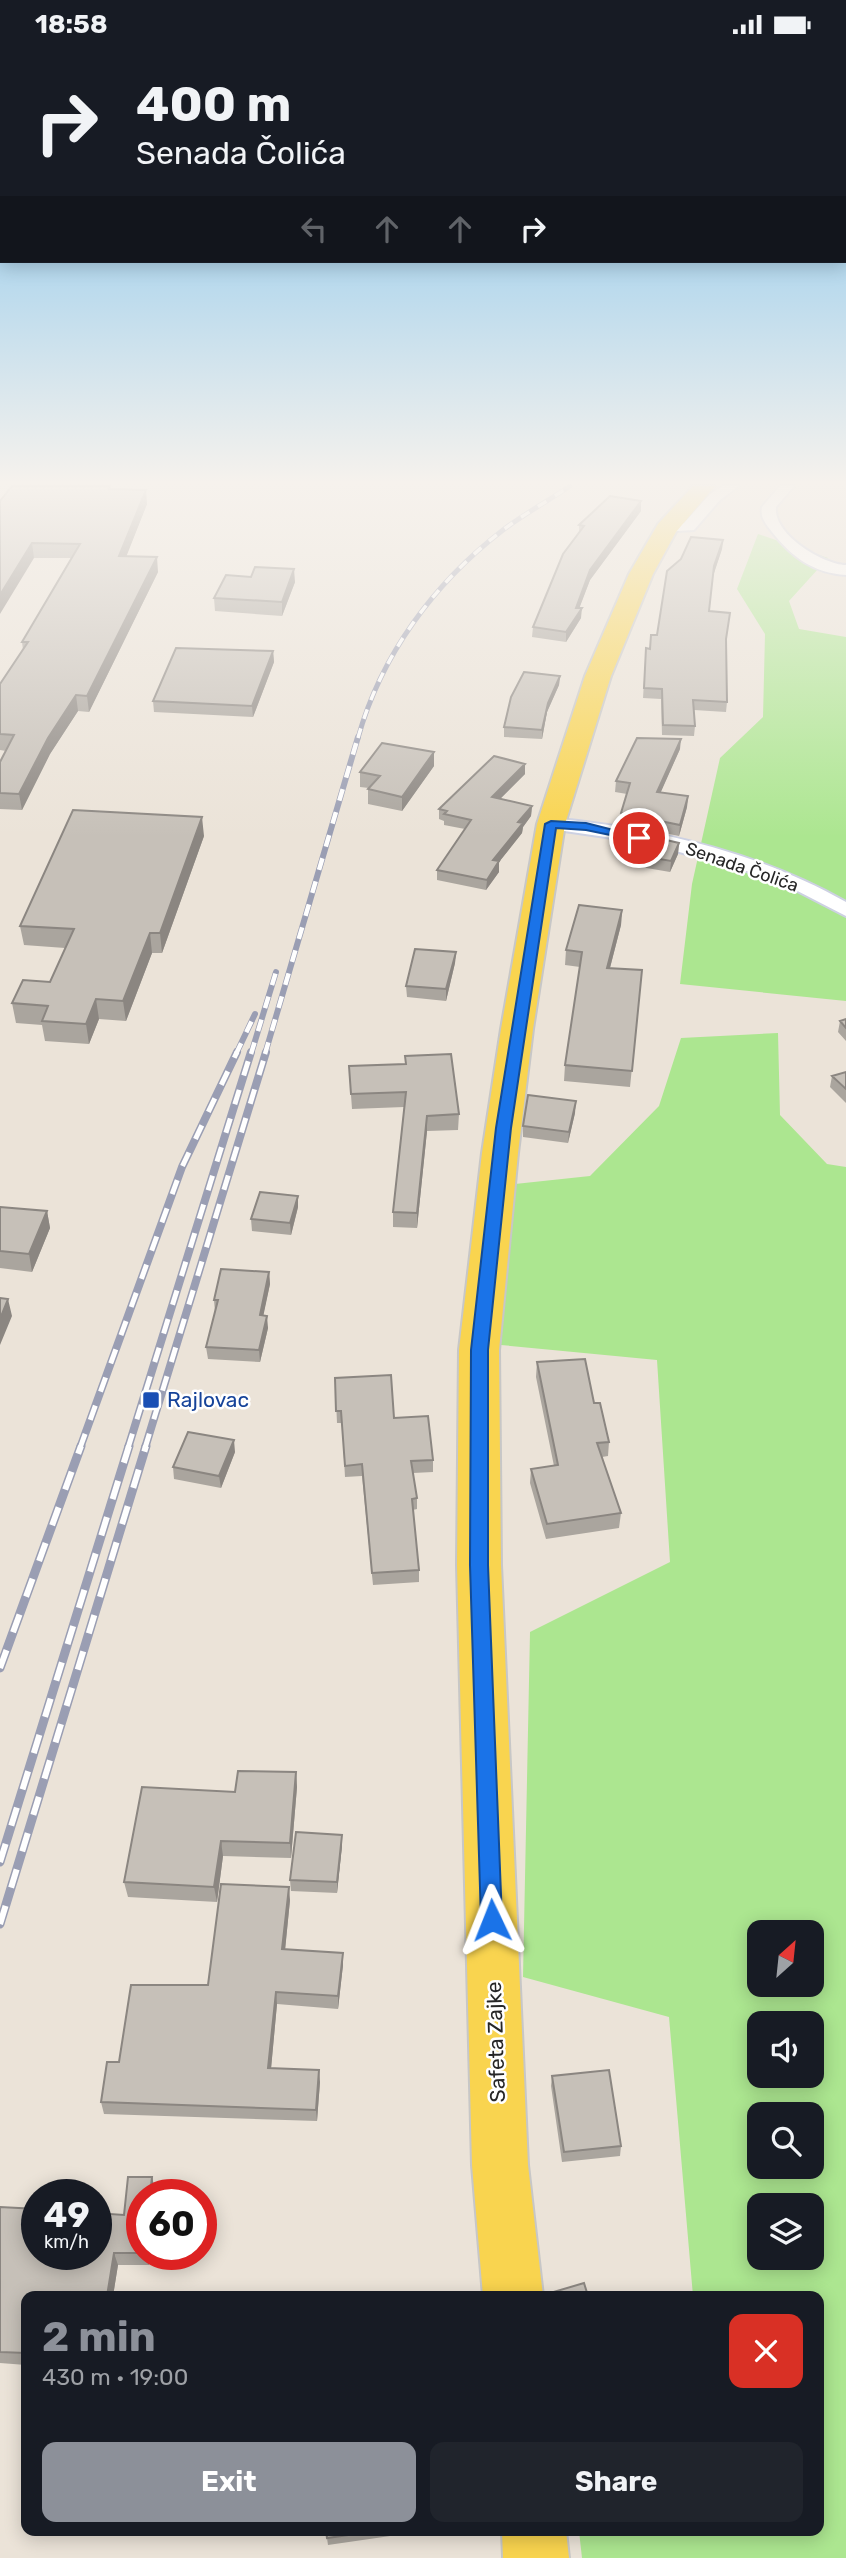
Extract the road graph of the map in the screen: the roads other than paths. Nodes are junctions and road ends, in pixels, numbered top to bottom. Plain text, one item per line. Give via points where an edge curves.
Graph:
1 (629, 603) edge
2 (551, 824) junction
3 (846, 910) edge
4 (513, 2291) edge
5 (534, 2536) edge
6 (536, 2558) edge

1 - 2 main road, Safeta Zajke via 601,669
2 - 3 street, Senada Čolića via 692,849 789,879
2 - 4 main road, Safeta Zajke via 509,1091 480,1350 479,1565 500,2165
5 - 6 main road

